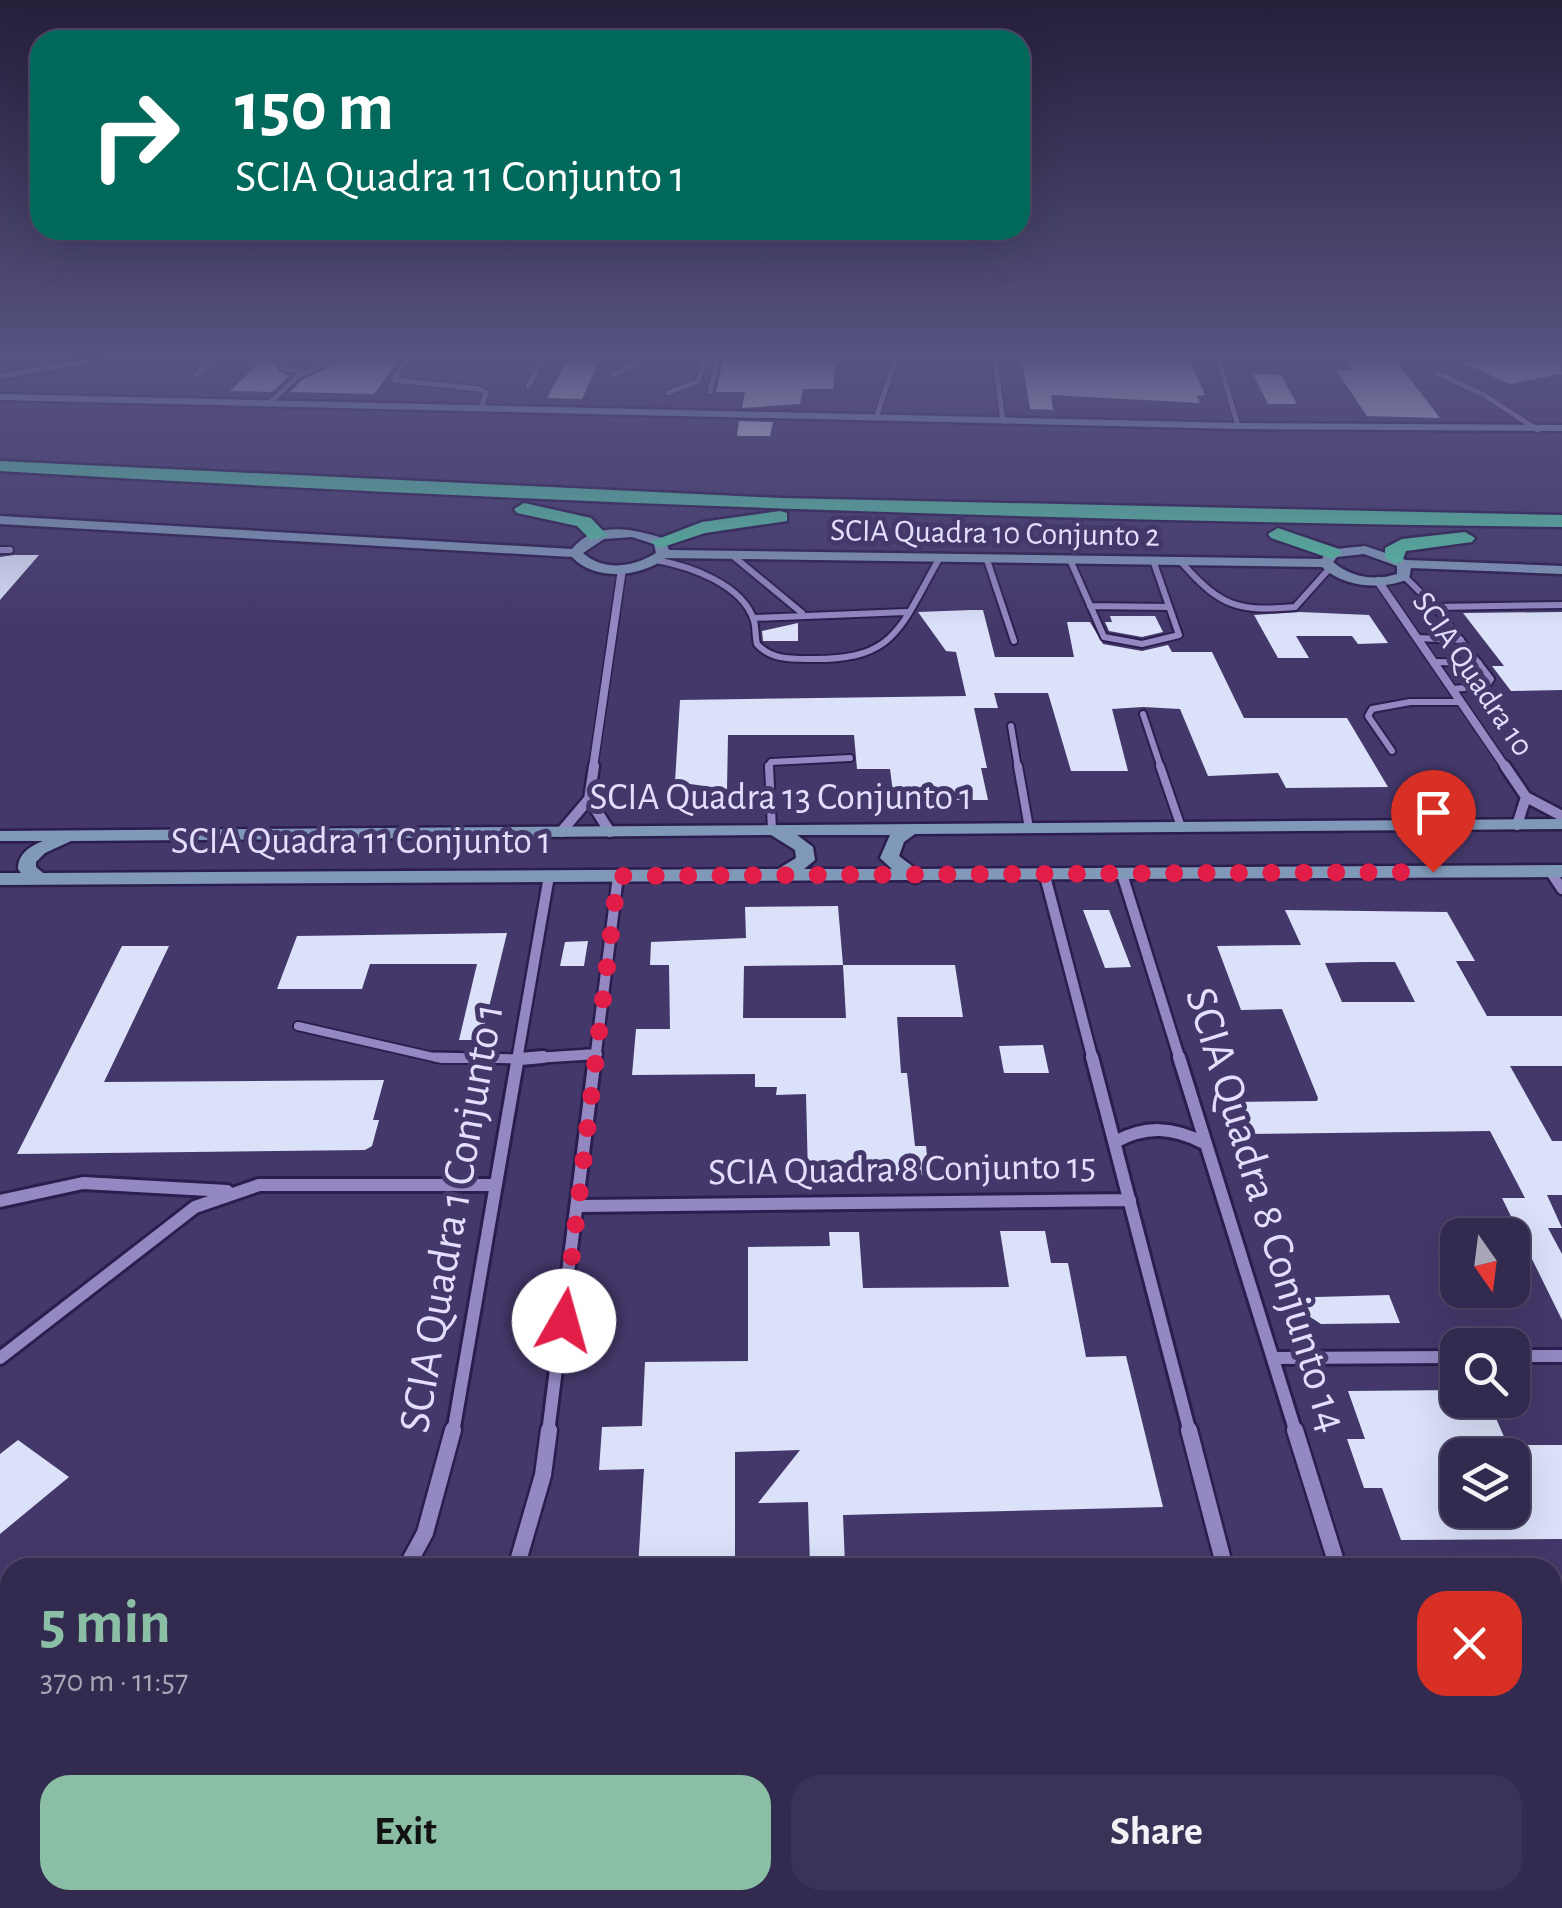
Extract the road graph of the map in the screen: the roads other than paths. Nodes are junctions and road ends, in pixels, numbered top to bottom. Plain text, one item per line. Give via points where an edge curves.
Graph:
1 (0, 466) edge
2 (0, 482) edge
3 (521, 508) junction
4 (780, 517) junction
5 (0, 520) edge
6 (1562, 521) edge
7 (1278, 534) junction
8 (598, 536) junction
9 (1494, 536) junction
10 (1562, 536) edge
11 (0, 550) edge
12 (10, 550) dead end
13 (660, 552) junction
14 (576, 553) junction
15 (733, 556) junction
16 (939, 559) junction
17 (987, 560) junction
18 (1071, 562) junction
19 (1329, 562) junction
20 (1154, 563) junction
21 (1183, 564) junction
22 (1401, 566) junction
23 (622, 569) junction
24 (1562, 570) edge
25 (1378, 581) junction
26 (1562, 605) edge
27 (1090, 606) junction
28 (1169, 607) junction
29 (1435, 607) junction
30 (906, 612) junction
31 (802, 613) junction
32 (753, 618) junction
33 (1418, 638) junction
34 (1461, 640) junction
35 (1014, 641) dead end
36 (1434, 662) junction
37 (1479, 663) junction
38 (1453, 689) junction
39 (1461, 702) junction
40 (1143, 714) dead end
41 (1011, 726) dead end
42 (1392, 751) dead end
43 (850, 758) dead end
44 (1526, 796) junction
45 (589, 799) junction
46 (1562, 816) edge
47 (1517, 824) junction
48 (1562, 824) edge
49 (1181, 827) junction
50 (1029, 828) junction
51 (910, 829) junction
52 (772, 830) junction
53 (562, 832) junction
54 (610, 832) junction
55 (84, 835) junction
56 (0, 836) edge
57 (1556, 871) edge
58 (1122, 874) junction
59 (550, 876) junction
60 (618, 876) junction
61 (915, 876) junction
62 (1045, 876) junction
63 (778, 877) junction
64 (39, 879) junction
65 (0, 880) edge
66 (1562, 889) edge
67 (298, 1026) dead end
68 (597, 1054) junction
69 (520, 1059) junction
70 (1115, 1142) junction
71 (1205, 1144) junction
72 (496, 1185) junction
73 (228, 1192) junction
74 (1130, 1200) junction
75 (0, 1201) edge
76 (579, 1206) junction
77 (1530, 1356) edge
78 (1562, 1356) edge
79 (1440, 1357) edge
80 (0, 1358) edge
81 (1274, 1358) junction
82 (411, 1558) edge
83 (519, 1558) edge
84 (1222, 1558) edge
85 (1335, 1558) edge

1 - 6 highway via 380,489 1275,519
2 - 3 highway
3 - 4 highway
3 - 8 highway via 584,522
4 - 7 highway
4 - 13 highway via 702,528
5 - 14 street
7 - 9 highway
7 - 19 highway
8 - 13 street via 633,533
8 - 14 street
9 - 10 highway
9 - 22 highway via 1402,545 1394,548
11 - 12 lane
13 - 15 street, SCIA Quadra 10 Conjunto 2
13 - 23 street
13 - 32 lane via 696,569
14 - 23 street via 593,566
15 - 16 street, SCIA Quadra 10 Conjunto 2
15 - 31 lane
16 - 17 street, SCIA Quadra 10 Conjunto 2
16 - 30 lane
17 - 18 street, SCIA Quadra 10 Conjunto 2
17 - 35 lane
18 - 20 street, SCIA Quadra 10 Conjunto 2
18 - 27 lane
19 - 21 street, SCIA Quadra 10 Conjunto 2
19 - 21 lane via 1295,607 1234,607 1213,599
19 - 22 street via 1366,550
19 - 25 street
20 - 21 street, SCIA Quadra 10 Conjunto 2
20 - 28 lane
22 - 24 street
22 - 25 street
22 - 29 lane
23 - 45 street
25 - 33 street, SCIA Quadra 10
26 - 29 lane
27 - 28 lane
27 - 28 lane via 1104,637 1122,643 1176,638
29 - 34 lane
30 - 31 lane
30 - 32 lane via 879,650 852,659 772,654 756,645
31 - 32 lane
33 - 34 lane
33 - 36 street, SCIA Quadra 10
34 - 37 lane
36 - 37 lane
36 - 38 street, SCIA Quadra 10
37 - 38 lane via 1491,683
38 - 39 street, SCIA Quadra 10
39 - 42 lane via 1372,709 1368,716
39 - 44 street, SCIA Quadra 10
40 - 49 lane
41 - 50 lane
43 - 52 lane via 772,762
44 - 46 street, SCIA Quadra 10
44 - 47 street, SCIA Quadra 10
45 - 53 street
45 - 54 street
47 - 48 street, SCIA Quadra 13 Conjunto 1
47 - 49 street, SCIA Quadra 13 Conjunto 1
49 - 50 street, SCIA Quadra 13 Conjunto 1
50 - 51 street, SCIA Quadra 13 Conjunto 1
51 - 52 street, SCIA Quadra 13 Conjunto 1
51 - 61 street via 896,839 889,858
52 - 54 street, SCIA Quadra 13 Conjunto 1
52 - 63 street via 794,837 806,860
53 - 54 street, SCIA Quadra 13 Conjunto 1
53 - 55 street, SCIA Quadra 13 Conjunto 1
55 - 56 street, SCIA Quadra 13 Conjunto 1
55 - 64 street via 39,848 27,861
57 - 58 street, SCIA Quadra 11 Conjunto 1
57 - 66 street
58 - 62 street, SCIA Quadra 11 Conjunto 1
58 - 71 street, SCIA Quadra 8 Conjunto 14
59 - 60 street, SCIA Quadra 11 Conjunto 1
59 - 64 street, SCIA Quadra 11 Conjunto 1
59 - 69 street, SCIA Quadra 1 Conjunto 1
60 - 63 street, SCIA Quadra 11 Conjunto 1
60 - 68 street
61 - 62 street, SCIA Quadra 11 Conjunto 1
61 - 63 street, SCIA Quadra 11 Conjunto 1
62 - 70 street, SCIA Quadra 8 Conjunto 15
64 - 65 street, SCIA Quadra 11 Conjunto 1
67 - 69 lane via 442,1059
68 - 69 street
68 - 76 street
69 - 72 street, SCIA Quadra 1 Conjunto 1
70 - 71 street via 1132,1130 1156,1127
70 - 74 street, SCIA Quadra 8 Conjunto 15
71 - 81 street, SCIA Quadra 8 Conjunto 14
72 - 73 street via 259,1185
72 - 82 street, SCIA Quadra 1 Conjunto 1 via 450,1450
73 - 75 street via 66,1183
73 - 80 street via 195,1207
74 - 76 street, SCIA Quadra 8 Conjunto 15
74 - 84 street
76 - 83 street via 543,1475
77 - 78 street
79 - 81 street
81 - 85 street, SCIA Quadra 8 Conjunto 14

